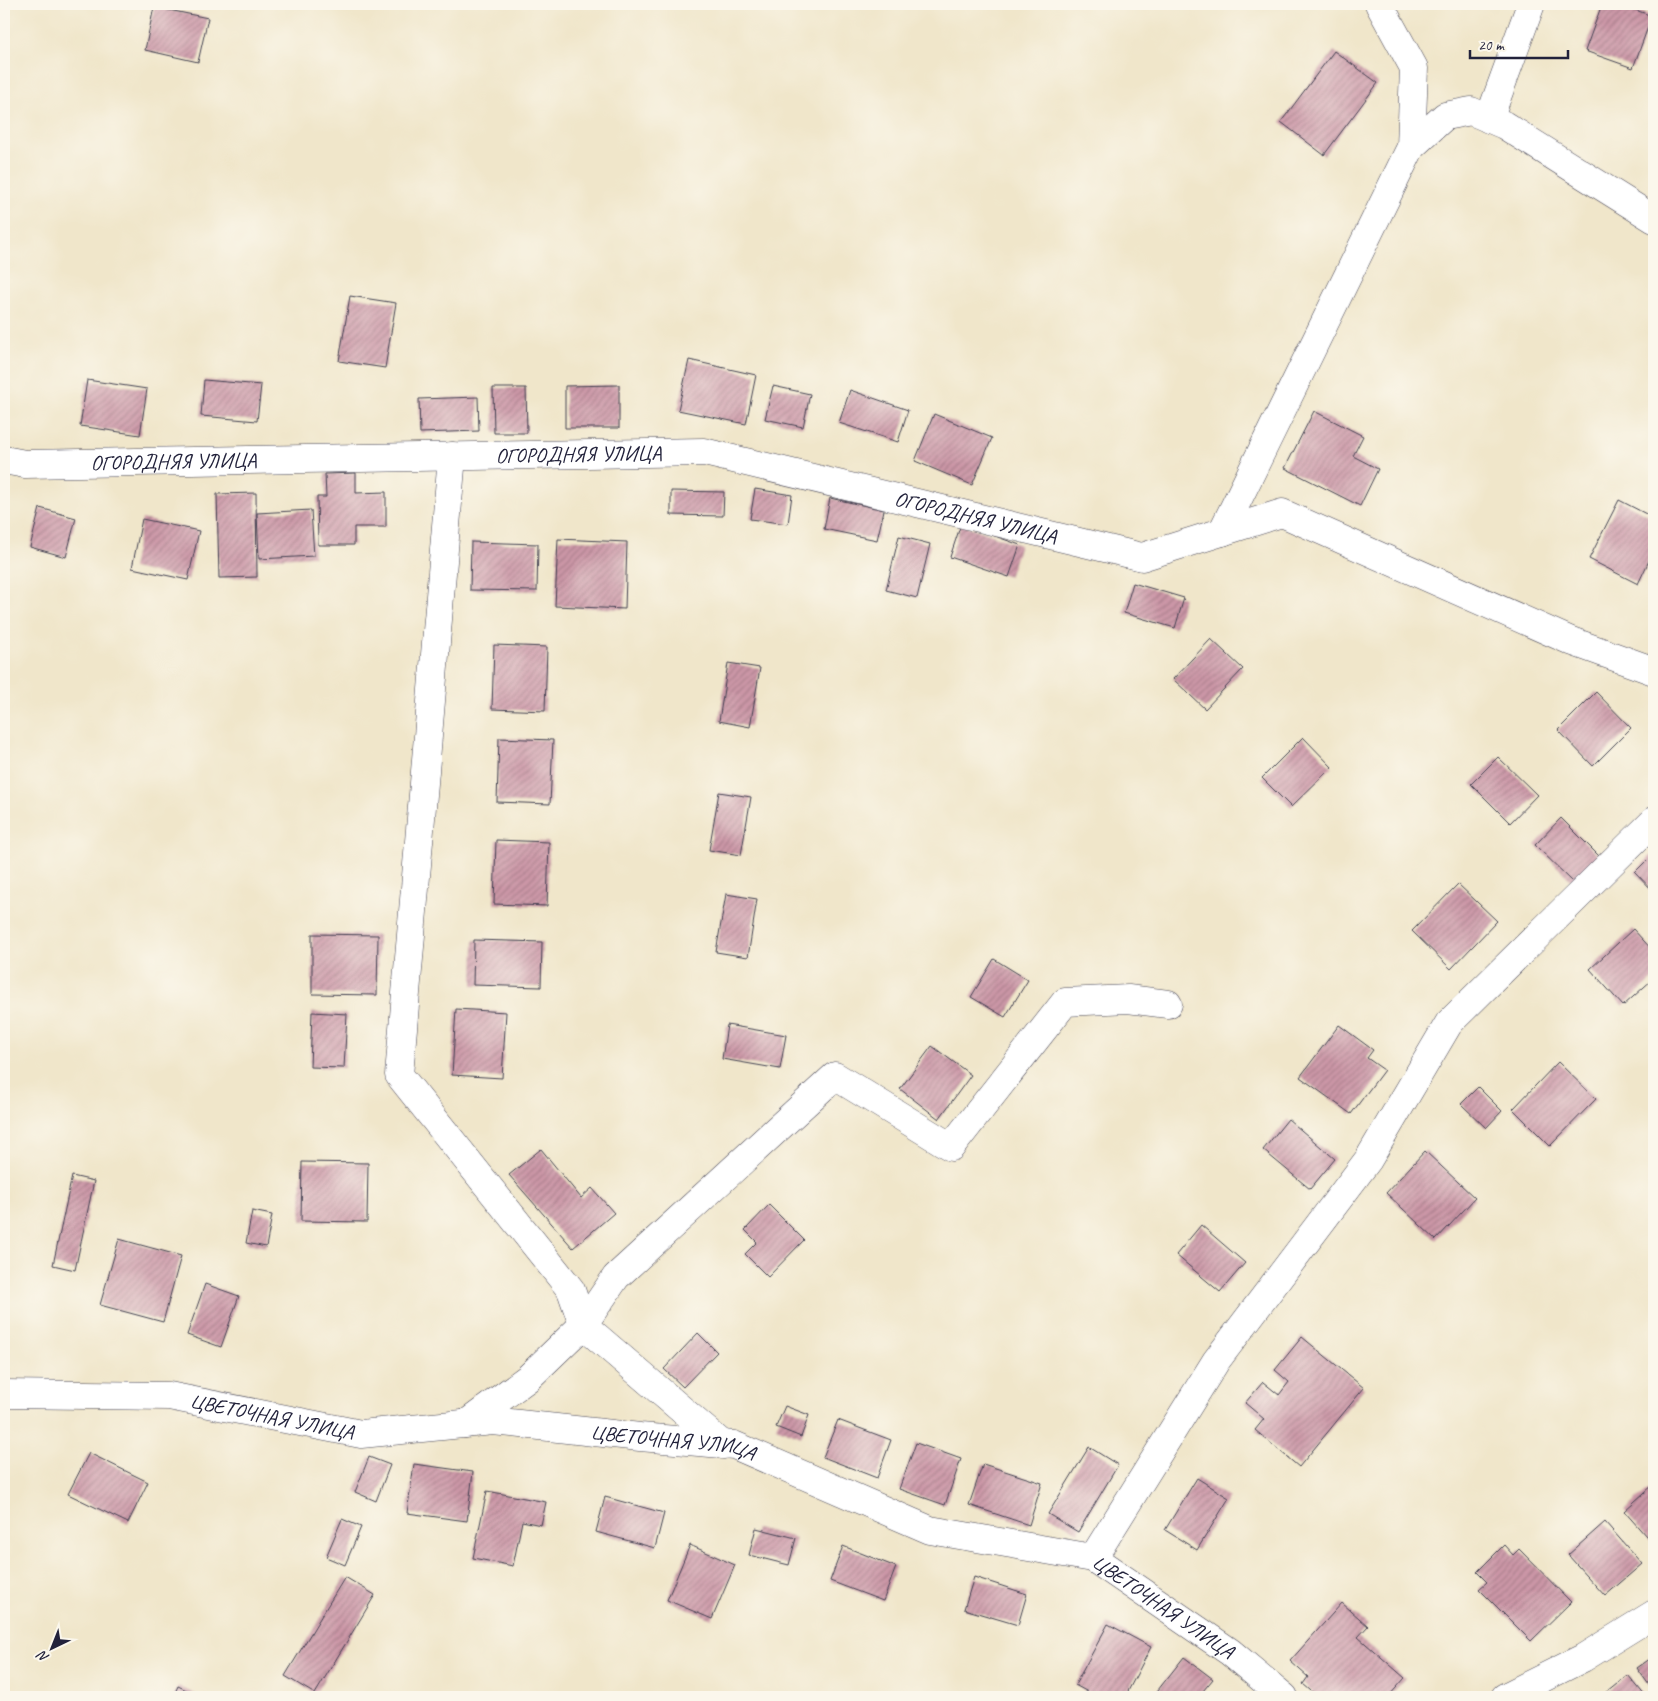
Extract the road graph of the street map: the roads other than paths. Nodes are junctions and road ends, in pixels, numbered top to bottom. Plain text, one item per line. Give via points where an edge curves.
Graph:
1 (1380, 4) edge
2 (1531, 4) edge
3 (1489, 119) junction
4 (1411, 147) junction
5 (1654, 219) edge
6 (452, 456) junction
7 (4, 460) edge
8 (1222, 532) junction
9 (1654, 671) edge
10 (1654, 821) edge
11 (1168, 1004) dead end
12 (583, 1326) junction
13 (4, 1394) edge
14 (466, 1424) junction
15 (723, 1445) junction
16 (1092, 1558) junction
17 (1654, 1614) edge
18 (1284, 1697) edge
19 (1506, 1697) edge

1 - 4 street via 1414,68
2 - 3 street
3 - 4 street via 1471,111 1445,116
3 - 5 street via 1504,125
4 - 8 street
6 - 7 street, ОГОРОДНЯЯ УЛИЦА via 25,464
6 - 8 street, ОГОРОДНЯЯ УЛИЦА via 704,452 1142,557
6 - 12 street via 399,1075 571,1290
8 - 9 street via 1282,513 1571,641
10 - 16 street via 1449,1023 1368,1160 1216,1361
11 - 12 street via 1128,998 1065,1002 951,1147 835,1076 616,1277
12 - 14 street via 528,1378
12 - 15 street
13 - 14 street, ЦВЕТОЧНАЯ УЛИЦА via 169,1396 361,1434
14 - 15 street, ЦВЕТОЧНАЯ УЛИЦА via 493,1421
15 - 16 street, ЦВЕТОЧНАЯ УЛИЦА via 734,1446 930,1530
16 - 18 street, ЦВЕТОЧНАЯ УЛИЦА via 1230,1652
17 - 19 street via 1583,1658

